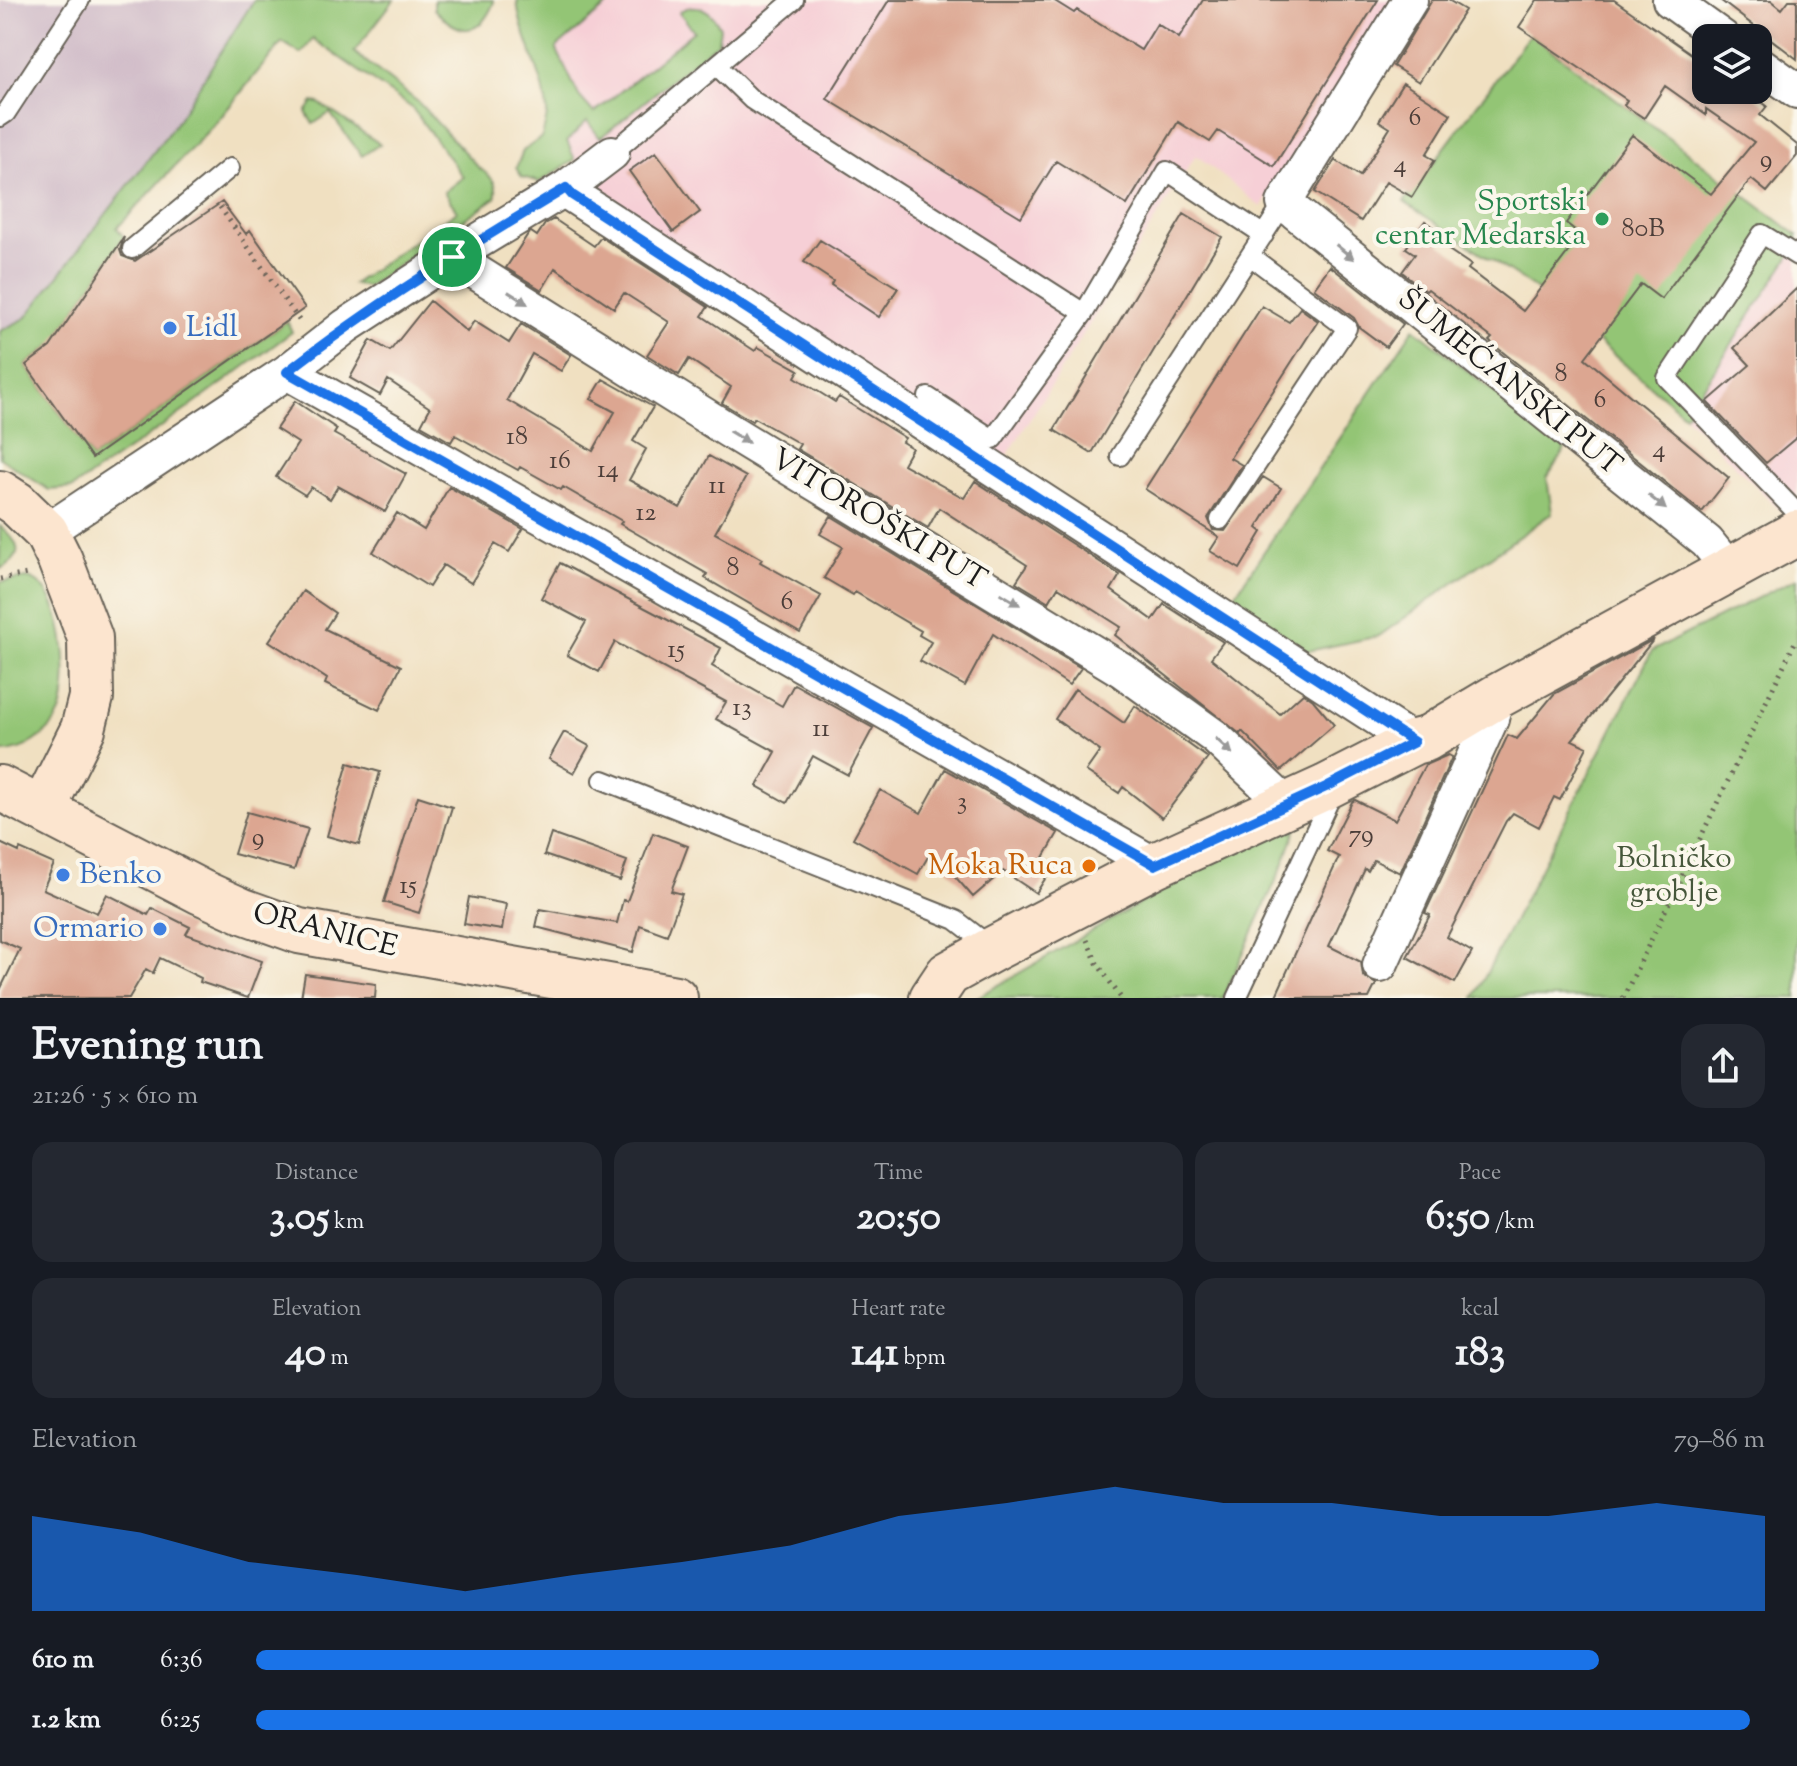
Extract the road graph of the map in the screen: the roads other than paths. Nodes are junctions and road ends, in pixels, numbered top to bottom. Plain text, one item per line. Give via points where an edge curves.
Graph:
1 (80, 0) edge
2 (794, 0) edge
3 (1410, 0) edge
4 (1670, 0) edge
5 (1703, 24) edge
6 (717, 66) junction
7 (1772, 73) edge
8 (1797, 91) edge
9 (0, 117) edge
10 (612, 153) joint
11 (230, 168) dead end
12 (566, 188) junction
13 (1284, 203) junction
14 (1264, 235) junction
15 (132, 249) dead end
16 (1250, 256) junction
17 (1797, 256) edge
18 (452, 257) junction
19 (1084, 313) junction
20 (287, 372) junction
21 (928, 397) dead end
22 (1120, 456) dead end
23 (0, 493) edge
24 (1797, 513) edge
25 (1220, 520) dead end
26 (1797, 533) edge
27 (43, 552) junction
28 (1729, 569) junction
29 (1496, 697) junction
30 (1414, 742) junction
31 (603, 780) dead end
32 (0, 788) edge
33 (1306, 796) junction
34 (43, 809) junction
35 (1155, 865) junction
36 (993, 949) junction
37 (1380, 965) dead end
38 (675, 998) edge
39 (932, 998) edge
40 (1237, 998) edge

1 - 9 lane
2 - 6 lane
3 - 13 street
4 - 5 street
6 - 10 lane
6 - 19 lane via 752,100
7 - 8 street
10 - 12 street
11 - 15 lane
12 - 18 street
12 - 30 street
13 - 14 lane
13 -> 28 street, ŠUMEĆANSKI PUT via 1707,542
14 - 16 lane
14 - 19 lane via 1167,171
16 - 22 lane
16 - 25 lane via 1347,328
17 - 24 lane via 1762,234 1667,378
18 - 20 street via 346,326
18 -> 33 street, VITOROŠKI PUT via 1122,670
19 - 21 lane via 993,439
20 - 27 street
20 - 35 street
23 - 27 street via 17,504
26 - 28 street
27 - 34 street via 60,560 90,638 91,697 83,729
28 - 29 street
29 - 30 street
29 - 37 street via 1491,719
30 - 33 street
31 - 36 lane via 956,920
32 - 34 street, ORANICE
33 - 35 street
33 - 40 lane via 1330,799
34 - 38 street, ORANICE via 201,892 299,931
35 - 36 street
36 - 39 street via 948,974

